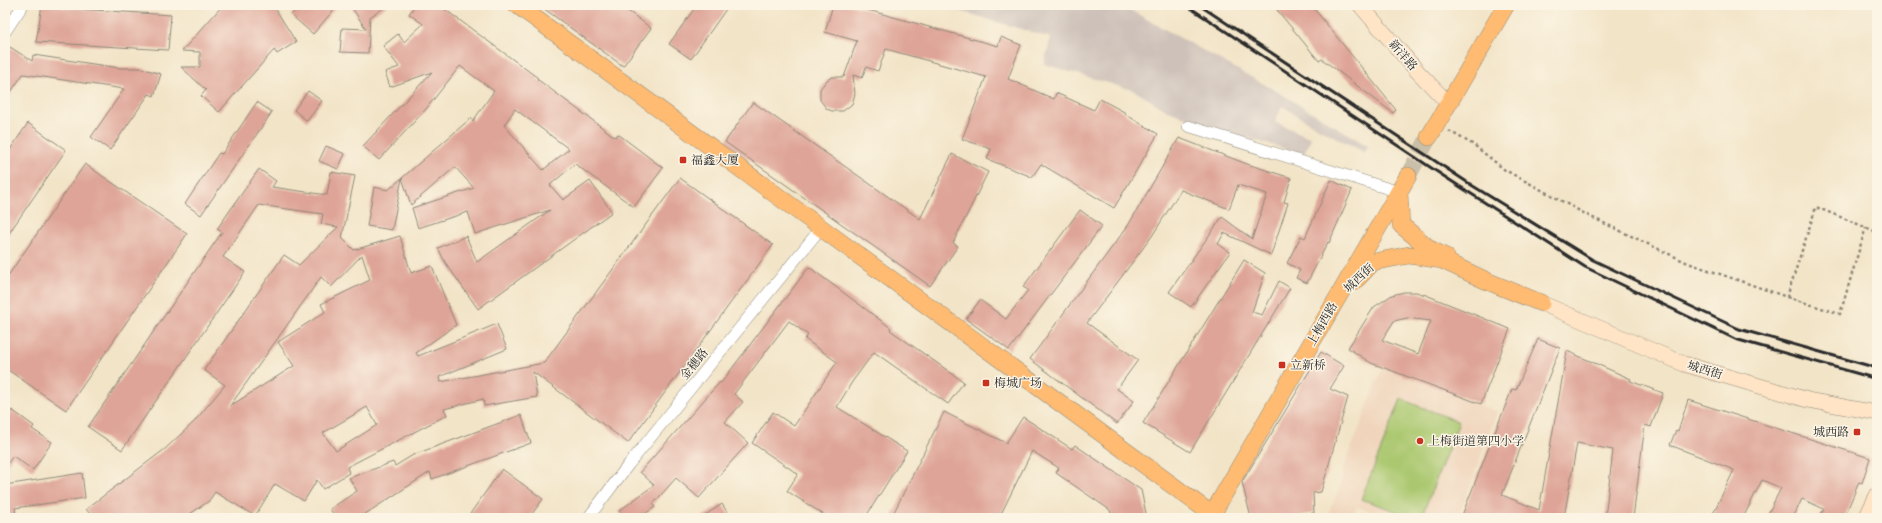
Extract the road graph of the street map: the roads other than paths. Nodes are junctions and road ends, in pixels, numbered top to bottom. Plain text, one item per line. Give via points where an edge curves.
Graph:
1 (23, 5) edge
2 (517, 5) edge
3 (1360, 5) edge
4 (1506, 5) edge
5 (5, 32) edge
6 (1448, 103) junction
7 (1188, 126) dead end
8 (1429, 137) tunnel mouth
9 (1408, 176) tunnel mouth
10 (1399, 192) junction
11 (821, 228) junction
12 (1337, 299) junction
13 (1541, 303) junction
14 (1877, 413) edge
15 (1877, 495) edge
16 (1213, 517) edge
17 (588, 518) edge
18 (1866, 518) edge

1 - 5 street
2 - 11 main road
3 - 6 main road, 新洋路
4 - 6 main road
6 - 8 main road
7 - 10 street
9 - 10 main road, 上梅西路
10 - 12 main road, 上梅西路
10 - 13 main road, 城西街 via 1402,225 1430,250
11 - 16 main road
11 - 17 street, 金穗路
12 - 13 main road, 城西街 via 1373,262 1409,255 1442,260
12 - 16 main road, 上梅西路
13 - 14 main road, 城西街 via 1684,364 1808,400
15 - 18 main road

